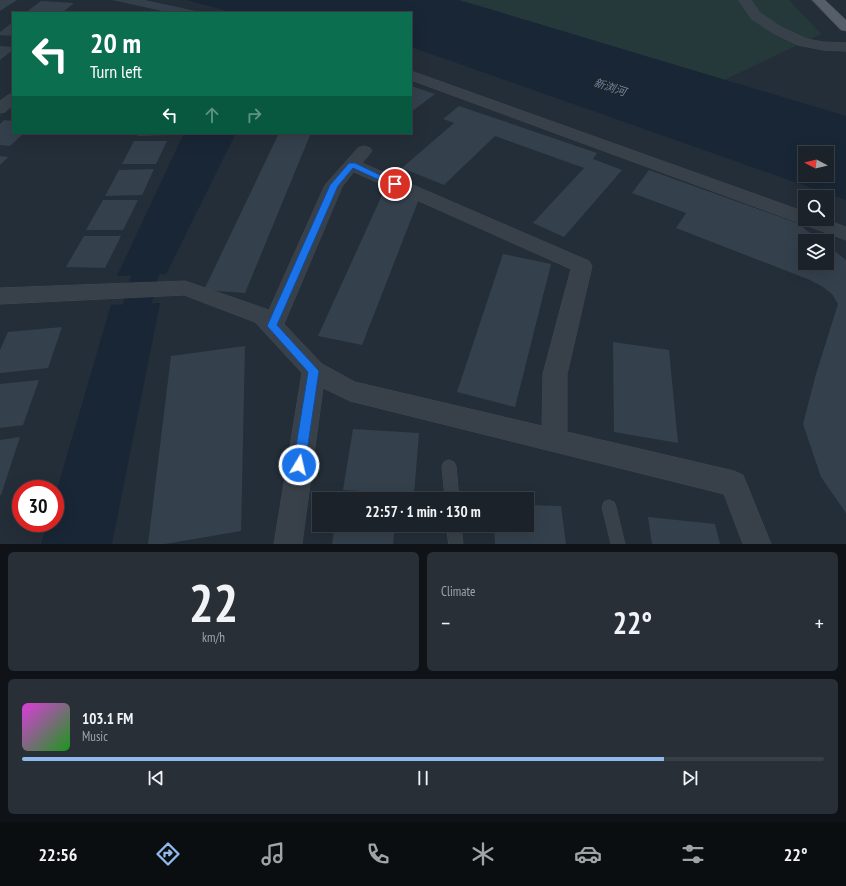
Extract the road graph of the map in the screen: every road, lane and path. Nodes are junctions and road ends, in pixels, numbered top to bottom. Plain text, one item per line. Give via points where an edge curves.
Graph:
1 (745, 0) edge
2 (818, 0) edge
3 (846, 27) edge
4 (846, 47) edge
5 (412, 75) edge
6 (12, 99) edge
7 (0, 109) edge
8 (798, 216) edge
9 (825, 226) edge
10 (846, 234) edge
11 (0, 296) edge
12 (272, 326) junction
13 (314, 371) junction
14 (554, 440) junction
15 (449, 466) dead end
16 (451, 492) edge
17 (609, 507) dead end
18 (455, 532) edge
19 (288, 544) edge
20 (456, 544) edge
21 (618, 544) edge
22 (757, 544) edge

1 - 4 street via 756,16 777,30 803,42
2 - 3 main road
5 - 8 street
6 - 7 street
9 - 10 street
11 - 12 street via 186,288 263,316
12 - 13 street
12 - 14 street via 334,185 358,158 582,266 555,374
13 - 14 street via 350,391
13 - 19 street
14 - 22 street via 734,484
15 - 16 lane
17 - 21 lane
18 - 20 lane

